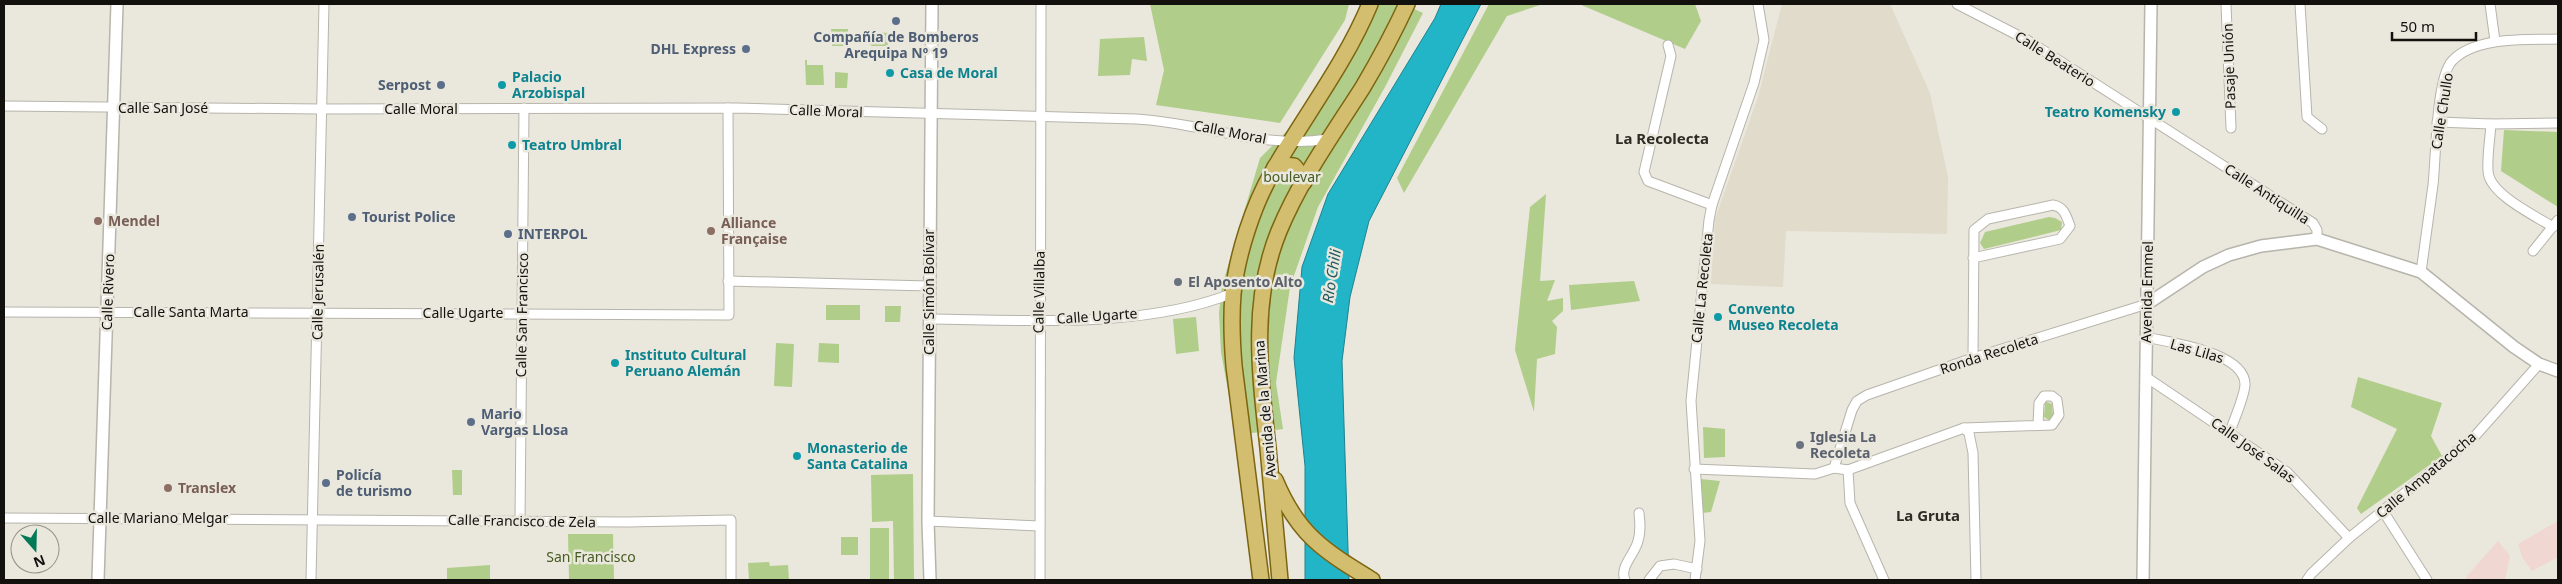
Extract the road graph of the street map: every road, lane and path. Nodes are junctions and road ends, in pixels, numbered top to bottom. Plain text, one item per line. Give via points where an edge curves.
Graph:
1 (117, 4) edge
2 (324, 4) edge
3 (932, 4) edge
4 (1041, 4) edge
5 (1370, 4) edge
6 (1407, 4) edge
7 (1758, 4) edge
8 (1957, 4) edge
9 (2151, 4) edge
10 (2226, 4) edge
11 (2300, 4) edge
12 (2490, 4) edge
13 (2558, 39) edge
14 (2495, 41) junction
15 (1668, 45) dead end
16 (4, 106) edge
17 (115, 107) junction
18 (524, 108) junction
19 (728, 108) junction
20 (321, 109) junction
21 (930, 114) junction
22 (1042, 118) junction
23 (2149, 118) junction
24 (2437, 122) junction
25 (2558, 123) edge
26 (2491, 124) junction
27 (2231, 128) dead end
28 (2322, 129) dead end
29 (1328, 139) junction
30 (1291, 142) junction
31 (1275, 167) junction
32 (1304, 182) junction
33 (1712, 205) junction
34 (2555, 224) edge
35 (2318, 239) junction
36 (2533, 251) dead end
37 (1973, 258) junction
38 (2420, 272) junction
39 (728, 281) junction
40 (929, 286) junction
41 (1233, 293) junction
42 (2147, 304) junction
43 (4, 312) edge
44 (108, 312) junction
45 (318, 313) junction
46 (523, 314) junction
47 (929, 318) junction
48 (1039, 320) junction
49 (2146, 337) junction
50 (1973, 358) junction
51 (2539, 364) junction
52 (2558, 371) edge
53 (2146, 377) junction
54 (2038, 425) dead end
55 (1964, 428) junction
56 (2230, 432) junction
57 (1268, 453) junction
58 (1834, 468) junction
59 (1694, 469) junction
60 (1848, 470) junction
61 (2383, 512) junction
62 (1639, 513) dead end
63 (4, 518) edge
64 (100, 518) junction
65 (313, 518) junction
66 (928, 520) junction
67 (520, 521) junction
68 (1039, 526) junction
69 (2349, 538) junction
70 (1697, 569) junction
71 (1366, 577) edge
72 (98, 580) edge
73 (311, 580) edge
74 (731, 580) edge
75 (930, 580) edge
76 (1040, 580) edge
77 (1261, 580) edge
78 (1280, 580) edge
79 (1625, 580) edge
80 (1649, 580) edge
81 (1695, 580) edge
82 (1884, 580) edge
83 (1976, 580) edge
84 (2143, 580) edge
85 (2308, 580) edge
86 (2427, 580) edge

1 - 17 street, Calle Rivero
2 - 20 street, Calle Jerusalén
3 - 21 street, Calle Simón Bolívar
4 - 22 street, Calle Villalba
5 - 30 main road, Avenida de la Marina via 1336,70
6 - 29 main road, Avenida de la Marina via 1363,87
7 - 33 street, Calle La Recoleta via 1764,40 1754,83
8 - 23 street, Calle Beaterio via 2027,40
9 - 23 street, Avenida Emmel
10 - 27 street, Pasaje Unión
11 - 28 street via 2307,117
12 - 14 street
13 - 14 street, Calle Chullo
14 - 24 street, Calle Chullo via 2451,61 2446,71
15 - 33 street via 1671,56 1644,172 1648,181
16 - 17 street, Calle San José
17 - 20 street, Calle San José
17 - 44 street, Calle Rivero
18 - 19 street, Calle Moral
18 - 20 street, Calle Moral
18 - 46 street, Calle San Francisco
19 - 21 street, Calle Moral
19 - 39 street
20 - 45 street, Calle Jerusalén
21 - 22 street, Calle Moral
21 - 40 street, Calle Simón Bolívar
22 - 30 street, Calle Moral via 1154,120
22 - 48 street, Calle Villalba
23 - 35 street, Calle Antiquilla via 2313,223 2318,230
23 - 42 street, Avenida Emmel
24 - 26 street
24 - 38 street, Calle Chullo via 2433,183
25 - 26 street
26 - 34 street via 2490,181 2499,192
29 - 30 street, Calle Moral
29 - 32 main road, Avenida de la Marina
30 - 31 main road, Avenida de la Marina
31 - 32 main road via 1294,166
31 - 41 main road, Avenida de la Marina via 1248,230
32 - 57 main road, Avenida de la Marina via 1278,233 1261,296 1259,363
33 - 59 street, Calle La Recoleta via 1691,402
34 - 36 street
35 - 38 street, Calle Antiquilla
35 - 42 street, Ronda Recoleta via 2261,246 2228,255 2203,267
37 - 37 street via 1974,230 1988,219 2053,205 2064,211 2070,226 2060,239
37 - 50 street
38 - 51 street, Calle Antiquilla
39 - 40 street
39 - 46 street, Calle Ugarte via 729,315
40 - 47 street, Calle Simón Bolívar
41 - 48 street, Calle Ugarte via 1194,307 1110,317
41 - 77 main road, Avenida de la Marina via 1234,366
42 - 49 street, Avenida Emmel
42 - 50 street, Ronda Recoleta
43 - 44 street, Calle Santa Marta
44 - 45 street, Calle Santa Marta
44 - 64 street, Calle Rivero
45 - 46 street, Calle Ugarte
45 - 65 street, Calle Jerusalén
46 - 67 street, Calle San Francisco
47 - 48 street, Calle Ugarte
47 - 66 street, Calle Simón Bolívar
48 - 68 street, Calle Villalba
49 - 53 street, Avenida Emmel
49 - 56 street, Las Lilas via 2223,356 2239,367 2245,383
50 - 58 street, Ronda Recoleta via 1857,401
51 - 52 street, Calle Antiquilla
51 - 61 street, Calle Ampatacocha via 2475,436
53 - 56 street, Calle José Salas
53 - 84 street, Avenida Emmel
54 - 55 street
55 - 60 street
55 - 83 street via 1969,433 1973,453
56 - 69 street, Calle José Salas via 2288,472
57 - 71 main road via 1274,478 1292,516 1322,549
57 - 78 main road, Avenida de la Marina
58 - 59 street via 1815,474
58 - 60 street
59 - 70 street, Calle La Recoleta via 1700,541
60 - 82 street via 1850,503
61 - 69 street, Calle Ampatacocha
61 - 86 street
62 - 79 street via 1639,539 1623,570
63 - 64 street, Calle Mariano Melgar
64 - 65 street, Calle Mariano Melgar
64 - 72 street, Calle Rivero
65 - 67 street, Calle Francisco de Zela
65 - 73 street, Calle Jerusalén
66 - 68 street
66 - 75 street, Calle Simón Bolívar
67 - 74 street, Calle Francisco de Zela via 730,520
68 - 76 street, Calle Villalba
69 - 85 street, Calle Ampatacocha
70 - 80 street via 1674,564 1660,566
70 - 81 street, Calle La Recoleta

